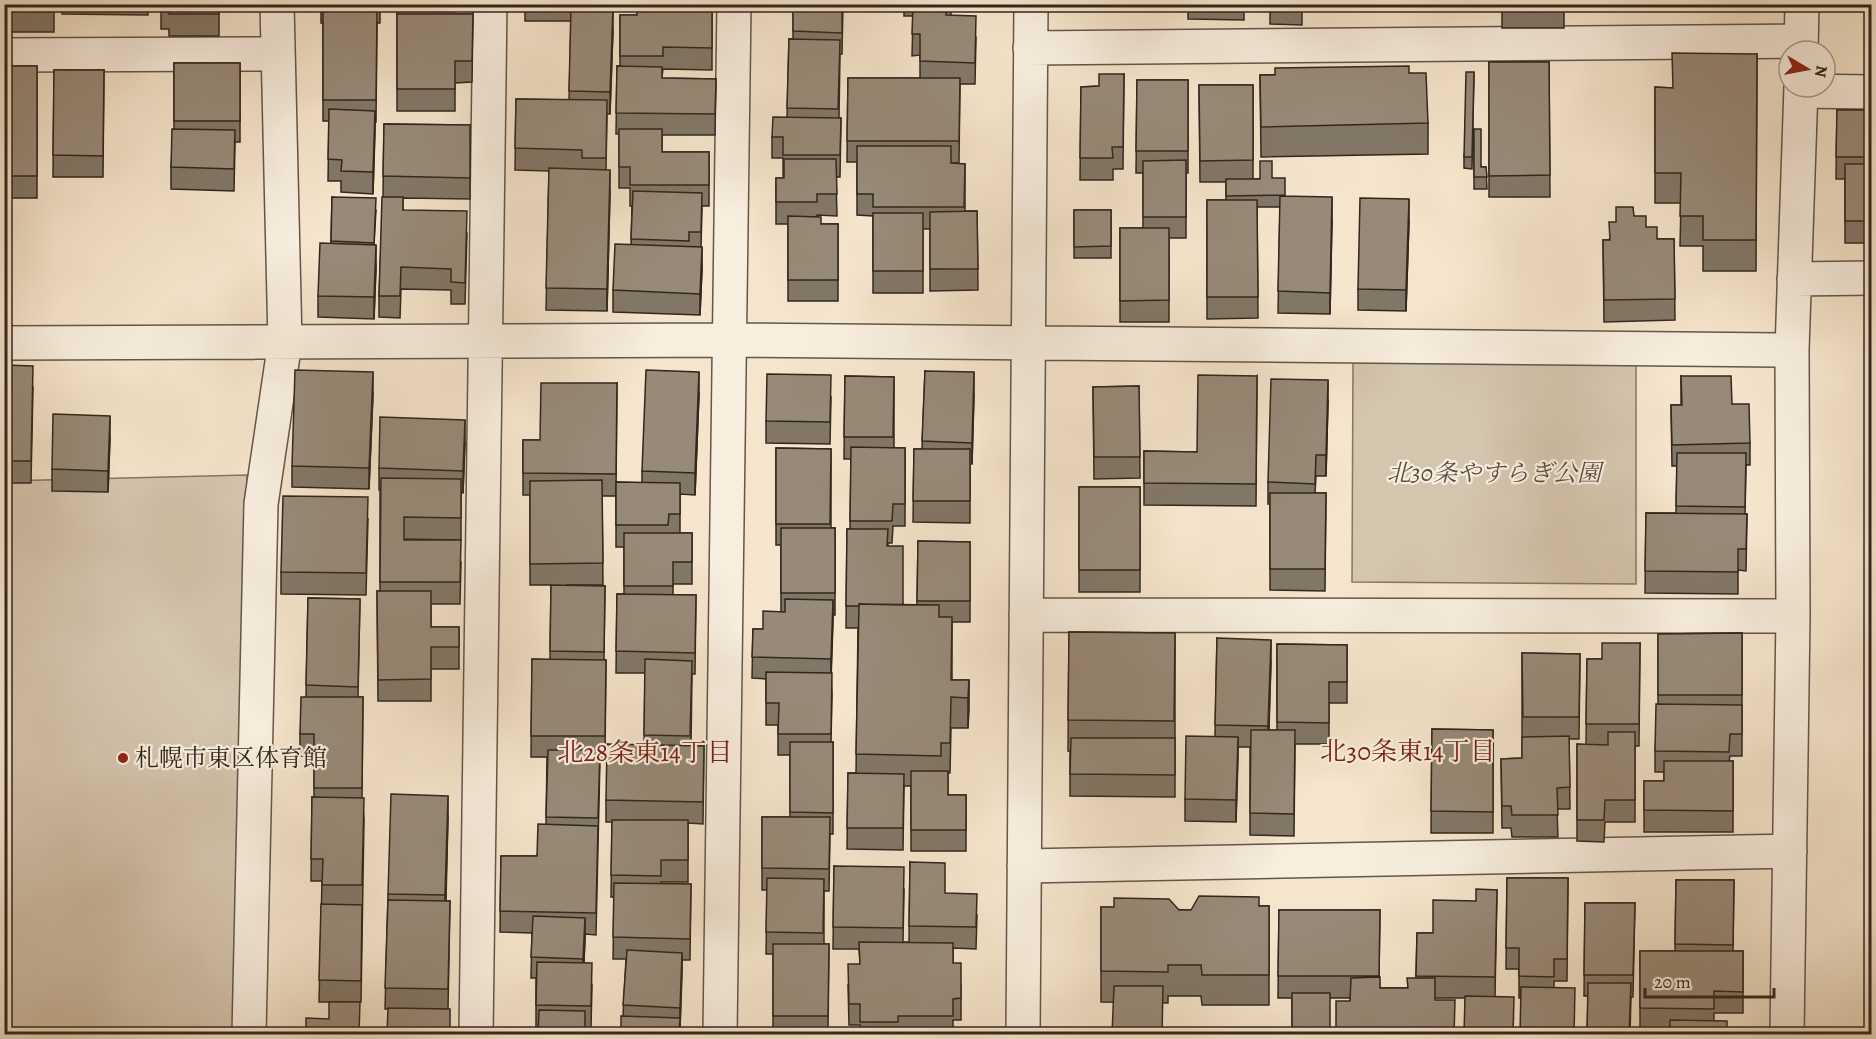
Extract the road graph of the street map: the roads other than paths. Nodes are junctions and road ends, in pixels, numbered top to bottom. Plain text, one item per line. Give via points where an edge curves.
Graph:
1 (277, 4) edge
2 (490, 4) edge
3 (734, 4) edge
4 (1031, 4) edge
5 (1802, 4) edge
6 (1801, 39) edge
7 (1777, 46) edge
8 (1030, 48) junction
9 (278, 54) junction
10 (4, 55) edge
11 (1837, 91) edge
12 (1872, 92) edge
13 (1801, 99) edge
14 (1872, 278) edge
15 (1794, 279) junction
16 (485, 340) junction
17 (729, 340) junction
18 (285, 342) junction
19 (1028, 342) junction
20 (4, 344) edge
21 (1792, 350) junction
22 (1026, 615) junction
23 (1793, 616) junction
24 (1790, 851) junction
25 (1024, 866) junction
26 (249, 1035) edge
27 (476, 1035) edge
28 (720, 1035) edge
29 (1023, 1035) edge
30 (1787, 1035) edge

1 - 9 street
2 - 16 street
3 - 17 street
4 - 8 street
5 - 6 street
7 - 8 street
8 - 19 street
9 - 10 street
9 - 18 street
11 - 12 street
13 - 15 street
14 - 15 street
15 - 21 street
16 - 17 street
16 - 18 street
16 - 27 street
17 - 19 street
17 - 28 street
18 - 20 street
18 - 26 street via 261,504
19 - 21 street
19 - 22 street
21 - 23 street
22 - 23 street
22 - 25 street
23 - 24 street
24 - 25 street
24 - 30 street
25 - 29 street

